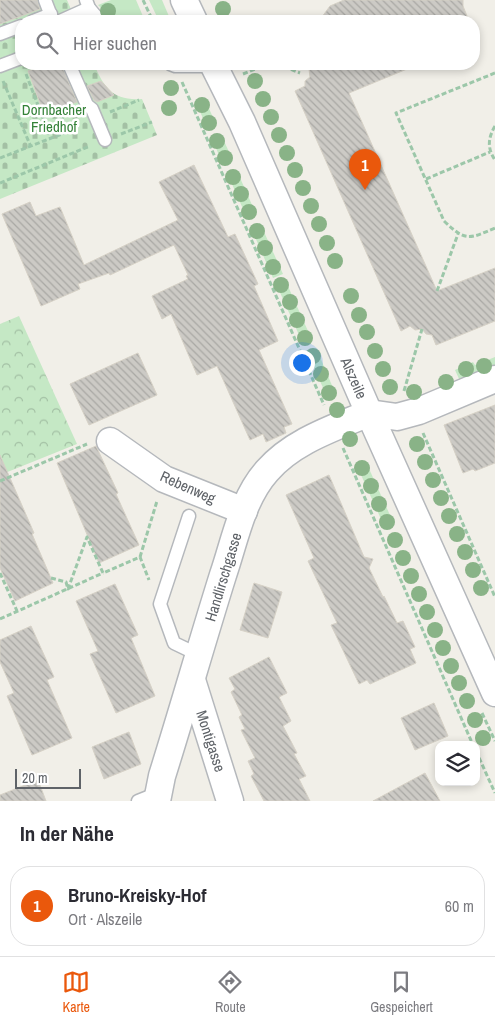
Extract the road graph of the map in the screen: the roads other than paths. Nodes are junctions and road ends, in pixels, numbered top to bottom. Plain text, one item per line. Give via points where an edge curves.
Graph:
1 (45, 0) edge
2 (184, 0) edge
3 (87, 4) edge
4 (53, 15) edge
5 (64, 15) edge
6 (95, 15) edge
7 (191, 15) edge
8 (15, 28) edge
9 (0, 34) edge
10 (15, 60) edge
11 (0, 66) edge
12 (72, 70) edge
13 (216, 70) edge
14 (105, 140) road end
15 (495, 379) edge
16 (369, 413) junction
17 (110, 441) road end
18 (244, 511) junction
19 (189, 516) dead end
20 (199, 655) junction
21 (192, 680) junction
22 (495, 693) edge
23 (151, 798) edge
24 (230, 801) edge

1 - 4 lane
2 - 7 street
3 - 5 lane
3 - 6 lane
8 - 9 lane
10 - 11 lane
12 - 14 lane
13 - 16 street, Alszeile
15 - 16 street via 397,417
16 - 18 street, Handlirschgasse via 302,442 280,458 255,487
16 - 22 street, Alszeile
17 - 18 street, Rebenweg via 164,479
18 - 20 street, Handlirschgasse
19 - 20 lane via 160,604 174,644
20 - 21 street, Handlirschgasse
21 - 23 street, Handlirschgasse via 162,776
21 - 24 street, Montigasse

